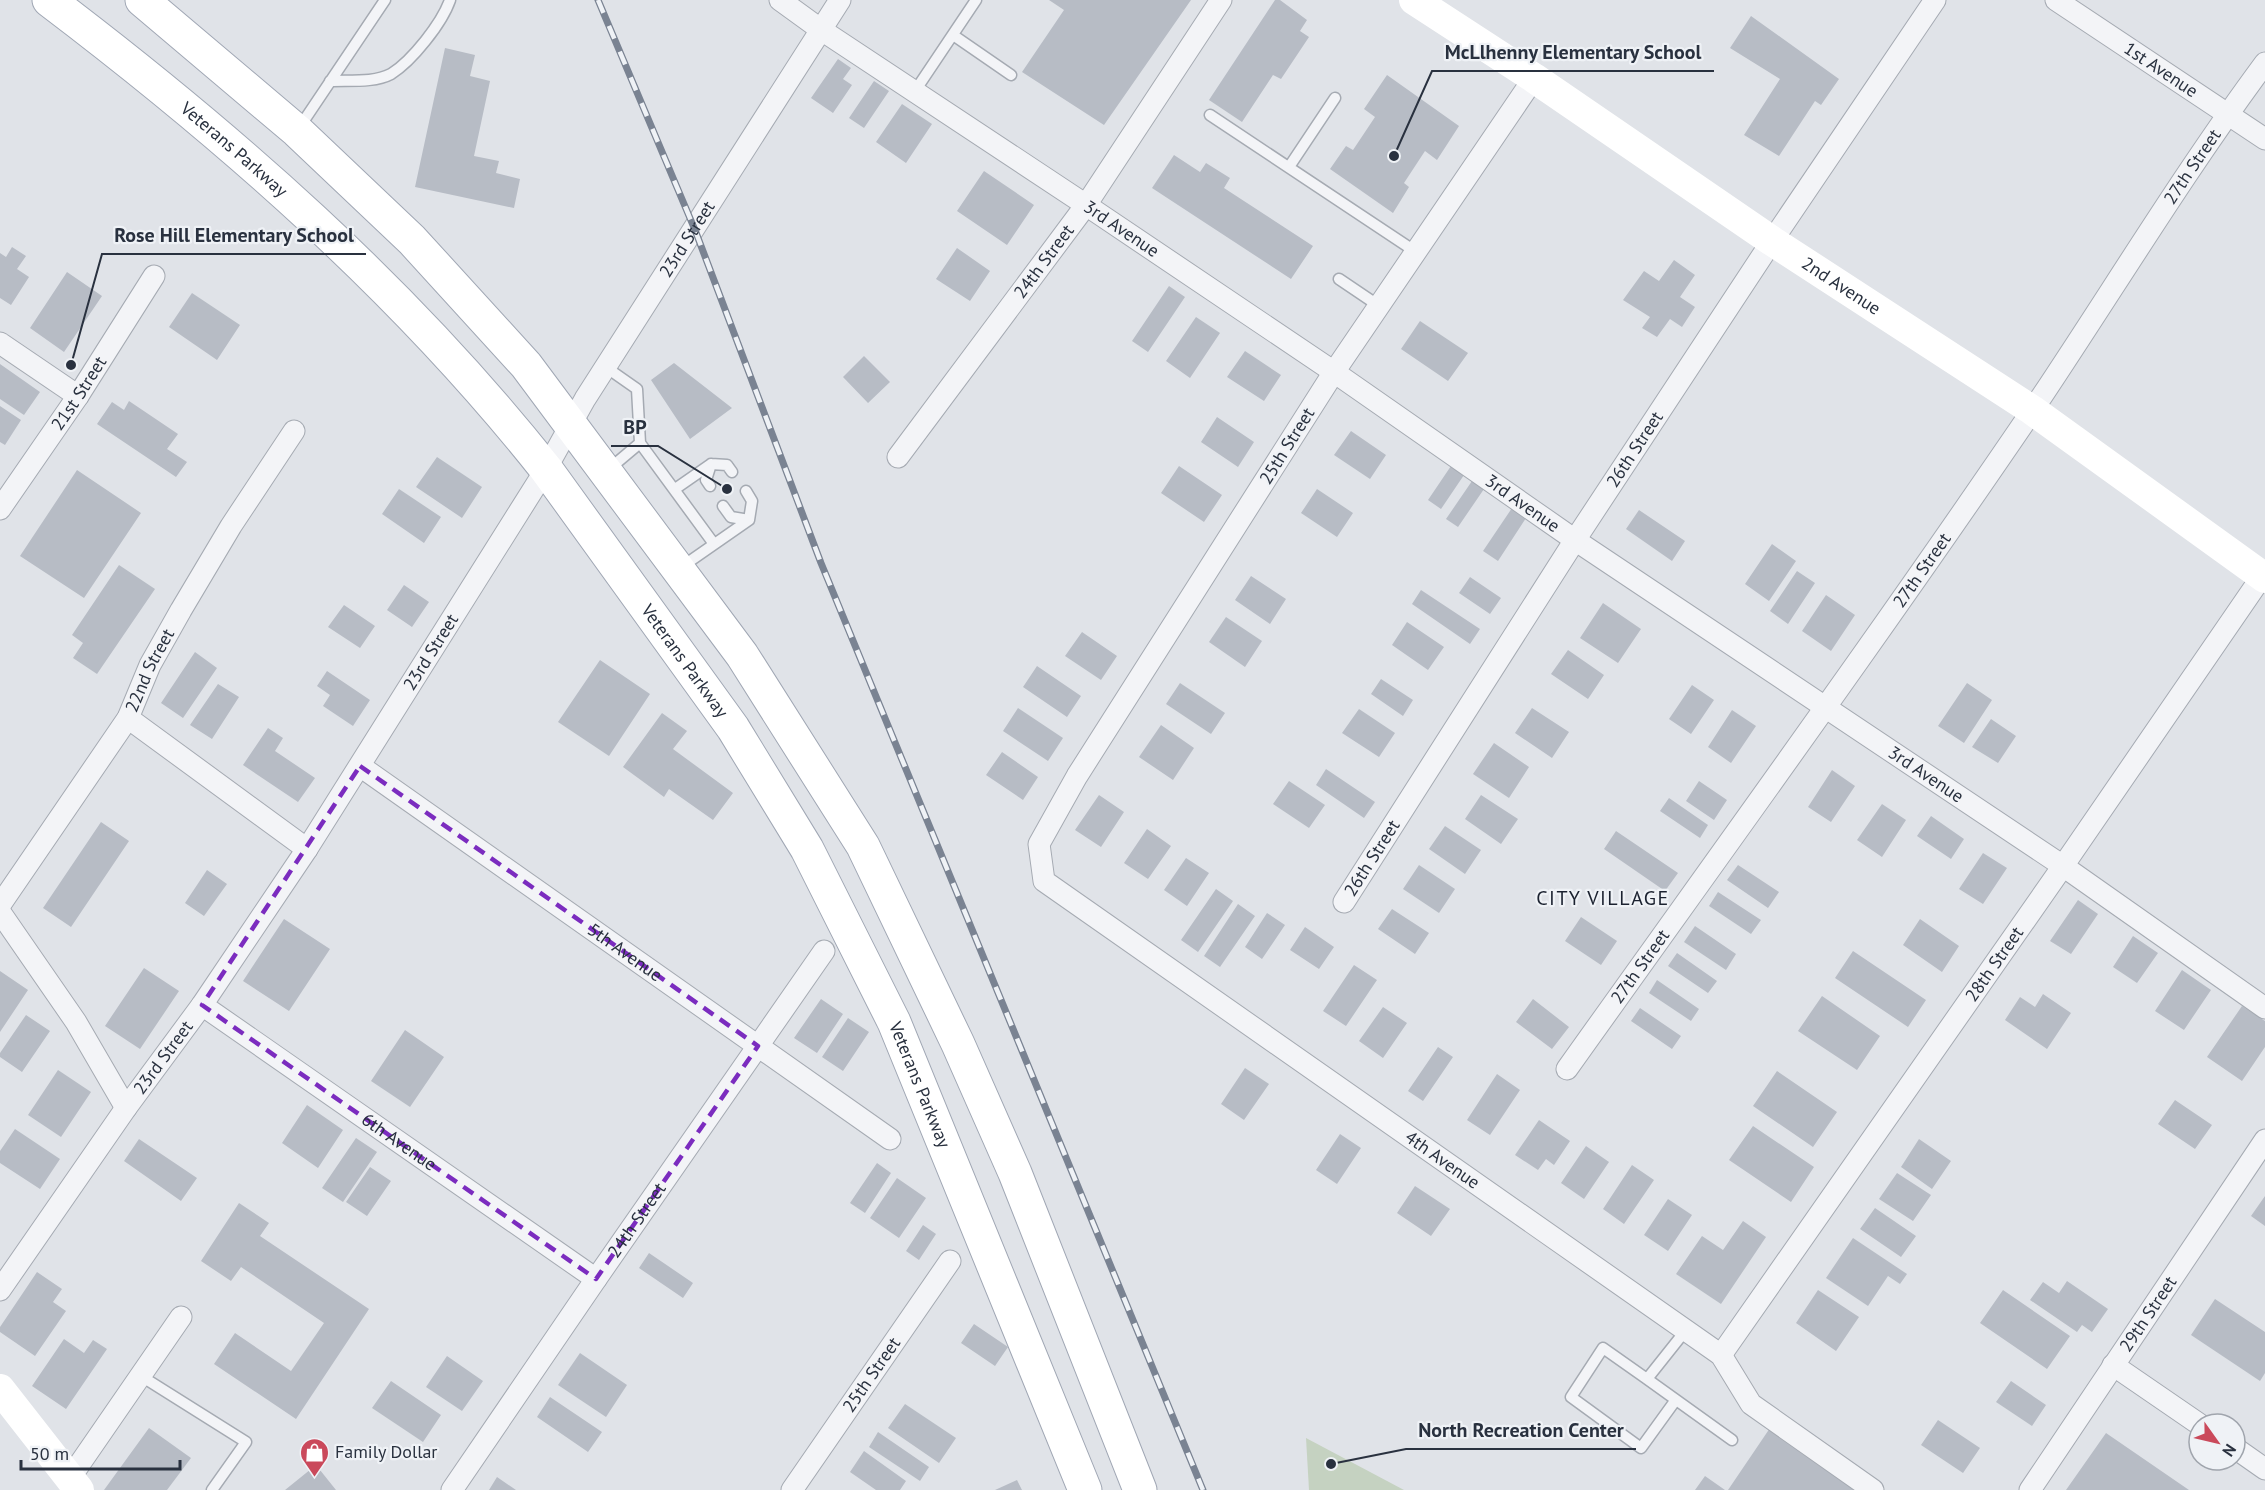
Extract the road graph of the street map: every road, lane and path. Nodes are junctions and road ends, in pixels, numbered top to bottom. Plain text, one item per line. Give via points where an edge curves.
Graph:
1 (49, 0) edge
2 (142, 0) edge
3 (386, 0) edge
4 (450, 0) edge
5 (780, 0) edge
6 (840, 0) edge
7 (977, 0) edge
8 (1221, 0) edge
9 (1414, 0) edge
10 (1935, 0) edge
11 (2056, 0) edge
12 (820, 29) junction
13 (953, 35) junction
14 (2265, 63) edge
15 (1011, 75) dead end
16 (1534, 78) junction
17 (330, 81) junction
18 (915, 91) junction
19 (1335, 98) dead end
20 (2228, 113) junction
21 (1210, 115) dead end
22 (297, 131) junction
23 (2265, 139) edge
24 (1289, 167) junction
25 (1086, 205) junction
26 (1772, 241) junction
27 (1416, 252) junction
28 (154, 276) dead end
29 (1339, 279) dead end
30 (1379, 306) junction
31 (0, 343) edge
32 (606, 368) junction
33 (1334, 372) junction
34 (78, 396) junction
35 (2032, 410) junction
36 (570, 424) junction
37 (294, 431) dead end
38 (640, 443) junction
39 (898, 457) dead end
40 (711, 464) junction
41 (546, 469) junction
42 (732, 472) dead end
43 (605, 473) junction
44 (710, 486) dead end
45 (675, 489) junction
46 (746, 491) dead end
47 (723, 506) dead end
48 (0, 509) edge
49 (749, 520) junction
50 (1575, 540) junction
51 (714, 544) junction
52 (678, 569) junction
53 (2264, 575) edge
54 (1825, 707) junction
55 (128, 718) junction
56 (360, 766) junction
57 (1051, 822) joint
58 (307, 849) junction
59 (2063, 866) junction
60 (1344, 902) dead end
61 (0, 905) edge
62 (0, 912) edge
63 (824, 951) dead end
64 (202, 1005) junction
65 (2265, 1008) edge
66 (758, 1046) junction
67 (1568, 1069) dead end
68 (126, 1108) junction
69 (890, 1139) dead end
70 (2265, 1140) edge
71 (950, 1261) dead end
72 (596, 1279) junction
73 (0, 1290) edge
74 (181, 1317) dead end
75 (1686, 1330) junction
76 (1721, 1355) junction
77 (2112, 1365) junction
78 (141, 1376) junction
79 (1647, 1379) junction
80 (0, 1389) edge
81 (1675, 1401) junction
82 (2187, 1416) edge
83 (1731, 1440) dead end
84 (2247, 1456) edge
85 (2265, 1469) edge
86 (74, 1484) edge
87 (212, 1490) edge
88 (453, 1490) edge
89 (792, 1490) edge
90 (1084, 1490) edge
91 (1140, 1490) edge
92 (1873, 1490) edge
93 (2030, 1490) edge

1 - 41 main road, Veterans Parkway via 139,68 261,171 347,252 435,341
2 - 22 main road
3 - 17 lane
4 - 17 lane via 430,34 390,74 368,80
5 - 12 street, 3rd Avenue
6 - 12 street, 23rd Street
7 - 13 lane
8 - 25 street, 24th Street
9 - 16 main road, 2nd Avenue
10 - 26 street, 26th Street
11 - 20 street, 1st Avenue
12 - 18 street, 3rd Avenue
12 - 32 street, 23rd Street
13 - 15 lane
13 - 18 lane
14 - 20 street, 27th Street
16 - 26 main road, 2nd Avenue
16 - 27 street, 25th Street
17 - 22 lane
18 - 25 street, 3rd Avenue
19 - 24 lane
20 - 23 street, 1st Avenue
20 - 35 street, 27th Street
21 - 24 lane
22 - 36 main road via 412,240 526,365
24 - 27 lane
25 - 33 street, 3rd Avenue
25 - 39 street, 24th Street
26 - 35 main road, 2nd Avenue
26 - 50 street, 26th Street
27 - 30 street, 25th Street
28 - 34 street, 21st Street
29 - 30 lane
30 - 33 street, 25th Street
31 - 34 street
32 - 36 street, 23rd Street
32 - 38 lane via 637,389
33 - 50 street, 3rd Avenue
33 - 57 street, 25th Street
34 - 48 street, 21st Street
35 - 53 main road, 2nd Avenue
35 - 54 street, 27th Street
36 - 41 street, 23rd Street
36 - 43 main road
37 - 55 street, 22nd Street via 176,619 150,665
38 - 43 lane
38 - 45 lane
40 - 42 lane via 727,465
40 - 44 lane via 706,480
40 - 45 lane
41 - 56 street, 23rd Street
41 - 90 main road, Veterans Parkway via 734,728 807,849 894,1022
43 - 52 main road
45 - 51 lane
46 - 49 lane via 752,501
47 - 49 lane via 731,517
49 - 51 lane
50 - 54 street, 3rd Avenue
50 - 60 street, 26th Street
51 - 52 lane
52 - 91 main road via 742,655 863,846 1015,1173
53 - 59 street, 28th Street
54 - 59 street, 3rd Avenue
54 - 67 street, 27th Street
55 - 58 street
55 - 61 street, 22nd Street
56 - 58 street, 23rd Street
56 - 66 street, 5th Avenue
57 - 75 street, 4th Avenue via 1039,843 1044,881
58 - 64 street, 23rd Street
59 - 65 street, 3rd Avenue
59 - 76 street, 28th Street
62 - 68 street via 76,1022
63 - 66 street, 24th Street
64 - 68 street, 23rd Street
64 - 72 street, 6th Avenue
66 - 69 street, 5th Avenue
66 - 72 street, 24th Street
68 - 73 street, 23rd Street
70 - 77 street, 29th Street
71 - 89 street, 25th Street
72 - 88 street, 24th Street
74 - 78 street
75 - 76 street, 4th Avenue
75 - 79 lane
76 - 92 street, 4th Avenue via 1751,1404
77 - 82 street
77 - 93 street, 29th Street
78 - 86 street
78 - 87 lane via 246,1442
79 - 81 lane
79 - 81 lane via 1603,1348 1571,1397 1641,1448
80 - 86 main road
81 - 83 lane
84 - 85 street

